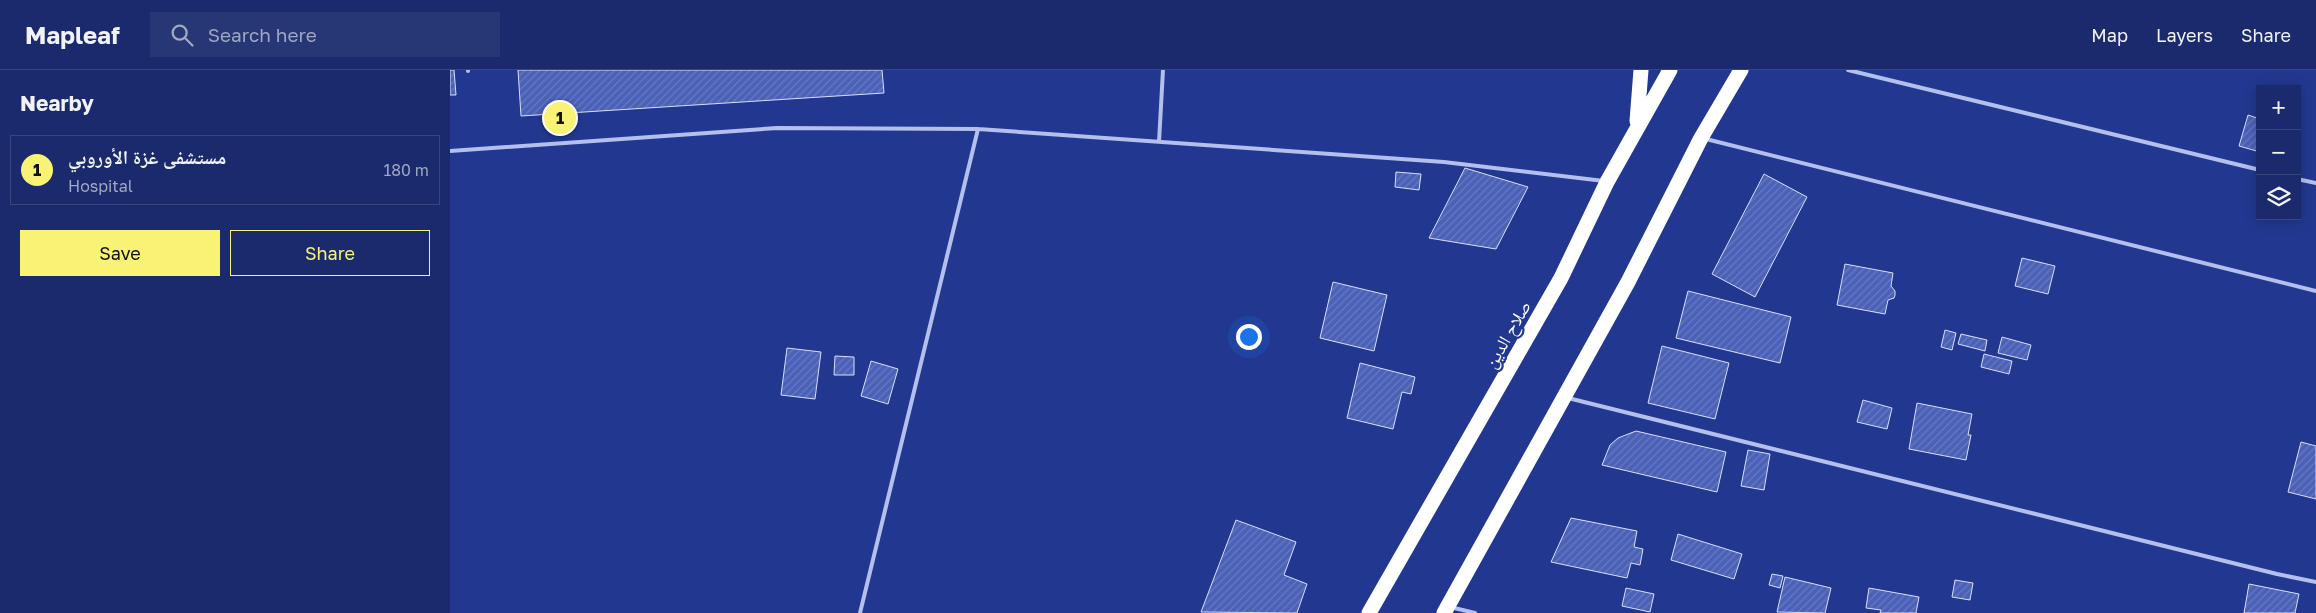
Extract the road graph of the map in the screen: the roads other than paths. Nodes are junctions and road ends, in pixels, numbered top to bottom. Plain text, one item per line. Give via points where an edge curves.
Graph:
1 (1163, 70) edge
2 (1641, 70) edge
3 (1670, 70) edge
4 (1740, 70) edge
5 (1848, 70) edge
6 (1636, 127) junction
7 (978, 129) junction
8 (1701, 138) junction
9 (1159, 142) junction
10 (450, 151) edge
11 (2256, 169) edge
12 (2301, 180) edge
13 (1607, 182) junction
14 (2316, 183) edge
15 (2316, 291) edge
16 (1563, 397) junction
17 (2316, 582) edge
18 (1446, 610) edge
19 (860, 613) edge
20 (1370, 613) edge
21 (1475, 613) edge

1 - 9 lane
2 - 6 highway
3 - 6 highway, صلاح الدين
4 - 8 highway
5 - 11 lane
6 - 13 highway, صلاح الدين
7 - 9 lane
7 - 10 lane via 777,128
7 - 19 lane
8 - 15 lane
8 - 16 highway via 1628,282
9 - 13 lane via 1444,162
12 - 14 lane
13 - 20 highway, صلاح الدين via 1561,278
16 - 17 lane
16 - 18 highway
18 - 21 lane

